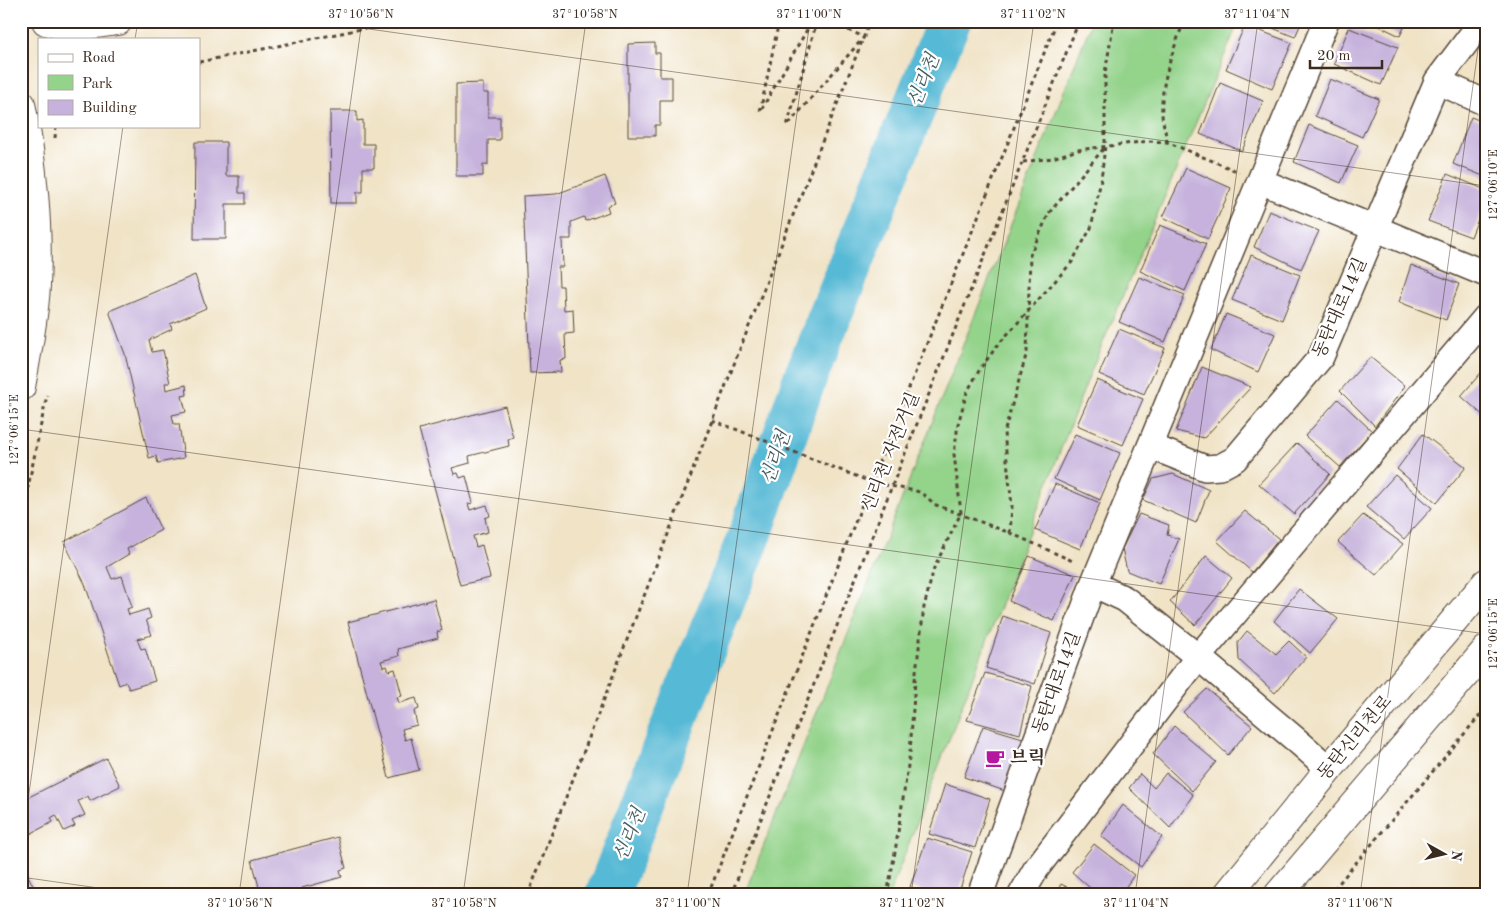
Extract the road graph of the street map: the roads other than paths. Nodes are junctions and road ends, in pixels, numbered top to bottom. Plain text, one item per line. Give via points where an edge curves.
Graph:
1 (46, 21) edge
2 (118, 21) edge
3 (1326, 21) edge
4 (1486, 26) edge
5 (1437, 81) junction
6 (1486, 103) edge
7 (21, 104) edge
8 (1260, 181) junction
9 (1375, 228) junction
10 (1486, 274) edge
11 (1486, 317) edge
12 (21, 387) edge
13 (1150, 446) junction
14 (1093, 584) junction
15 (1486, 584) edge
16 (1486, 650) edge
17 (1198, 657) junction
18 (1329, 769) junction
19 (980, 895) edge
20 (1021, 895) edge
21 (1227, 895) edge
22 (1278, 895) edge

1 - 2 main road via 69,28
3 - 8 street, 동탄대로14길
4 - 5 street, 동탄대로14길 via 1471,36
5 - 6 street
5 - 9 street, 동탄대로14길
7 - 12 main road via 33,196 36,286
8 - 9 street
8 - 13 street, 동탄대로14길
9 - 10 street
9 - 13 street, 동탄대로14길 via 1321,357 1235,459 1220,467 1204,468
11 - 17 street
13 - 14 street, 동탄대로14길
14 - 17 street via 1125,599
14 - 19 street, 동탄대로14길
15 - 18 main road, 동탄신리천로
16 - 22 main road
17 - 18 street
17 - 20 street via 1036,869
18 - 21 main road, 동탄신리천로

